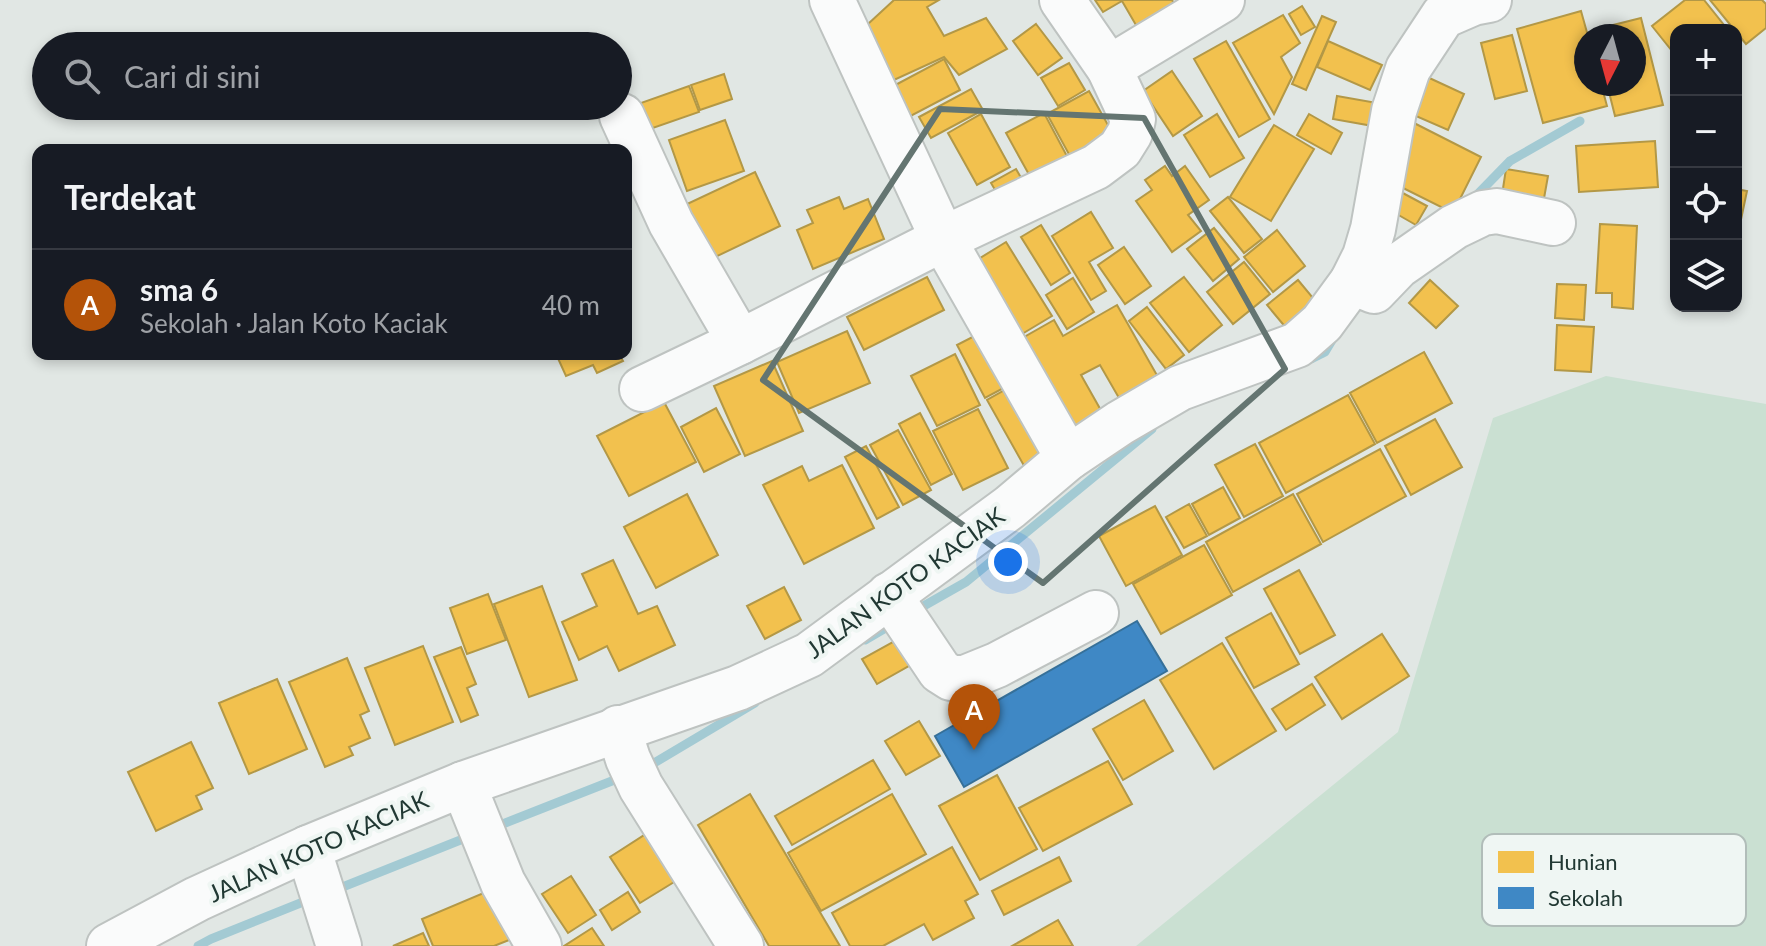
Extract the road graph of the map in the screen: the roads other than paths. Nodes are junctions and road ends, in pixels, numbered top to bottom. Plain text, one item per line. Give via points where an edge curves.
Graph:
1 (832, 0) edge
2 (1062, 0) edge
3 (1222, 0) edge
4 (1489, 0) edge
5 (1109, 68) junction
6 (624, 120) edge
7 (1553, 223) dead end
8 (943, 239) junction
9 (1360, 286) junction
10 (740, 342) junction
11 (642, 389) dead end
12 (1068, 458) junction
13 (899, 611) junction
14 (1096, 613) dead end
15 (629, 758) junction
16 (466, 792) junction
17 (322, 893) edge
18 (109, 946) edge
19 (539, 946) edge
20 (741, 946) edge

1 - 8 street
2 - 5 street
3 - 5 street
4 - 9 street, JALAN KOTO KACIAK via 1443,16 1408,69 1394,111
5 - 8 street via 1133,119 1120,149 1096,167
6 - 10 street via 671,223
7 - 9 street via 1483,213 1398,266 1374,291
8 - 10 street
8 - 12 street
9 - 12 street, JALAN KOTO KACIAK via 1297,345 1180,388
10 - 11 street
12 - 13 street, JALAN KOTO KACIAK
13 - 14 street via 940,671 951,678 997,665
13 - 15 street, JALAN KOTO KACIAK via 738,688
15 - 16 street, JALAN KOTO KACIAK
15 - 20 street
16 - 17 street, JALAN KOTO KACIAK
16 - 19 street via 503,883
17 - 18 street, JALAN KOTO KACIAK via 197,899

